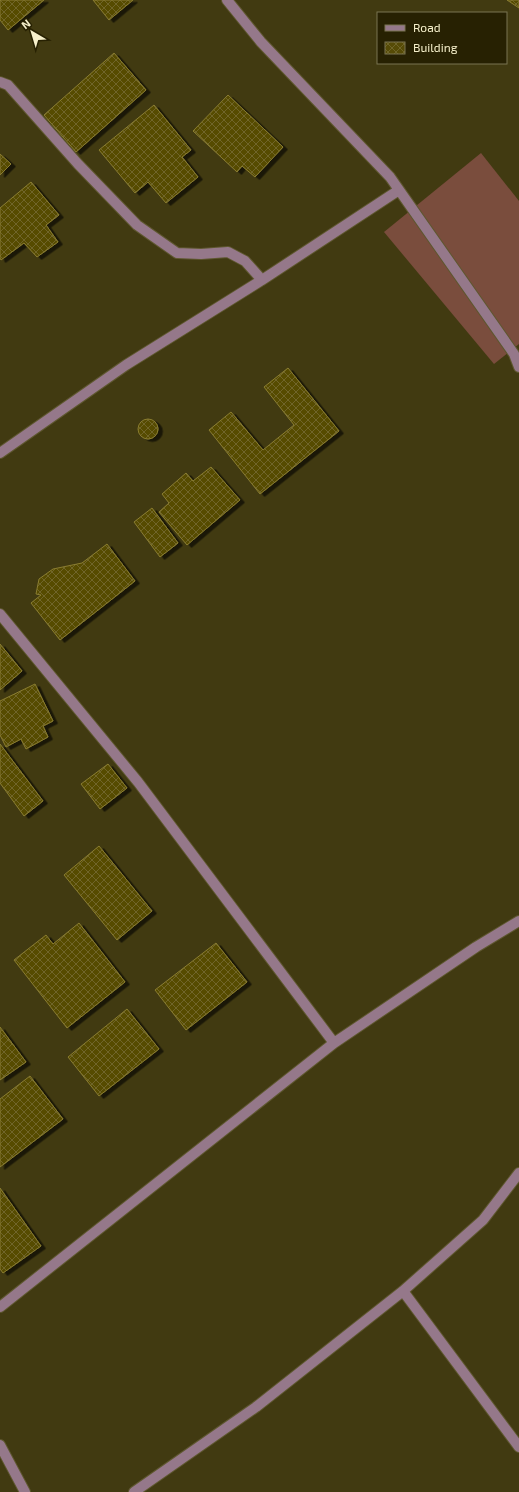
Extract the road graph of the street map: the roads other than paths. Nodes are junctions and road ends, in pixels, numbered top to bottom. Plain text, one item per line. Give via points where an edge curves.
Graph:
1 (227, 0) edge
2 (0, 82) edge
3 (399, 190) junction
4 (262, 280) junction
5 (519, 367) edge
6 (0, 453) edge
7 (0, 614) edge
8 (519, 921) edge
9 (334, 1043) junction
10 (519, 1173) edge
11 (403, 1291) junction
12 (0, 1307) edge
13 (0, 1445) edge
14 (519, 1447) edge
15 (25, 1492) edge
16 (134, 1492) edge

1 - 3 street via 261,42 390,177
2 - 4 street via 8,85 78,164 137,225 177,253 228,252 245,261
3 - 4 street
3 - 5 street via 514,354
4 - 6 street via 126,365
7 - 9 street via 138,782
8 - 9 street
9 - 12 street
10 - 11 street via 483,1220
11 - 14 street
11 - 16 street via 256,1407
13 - 15 street

